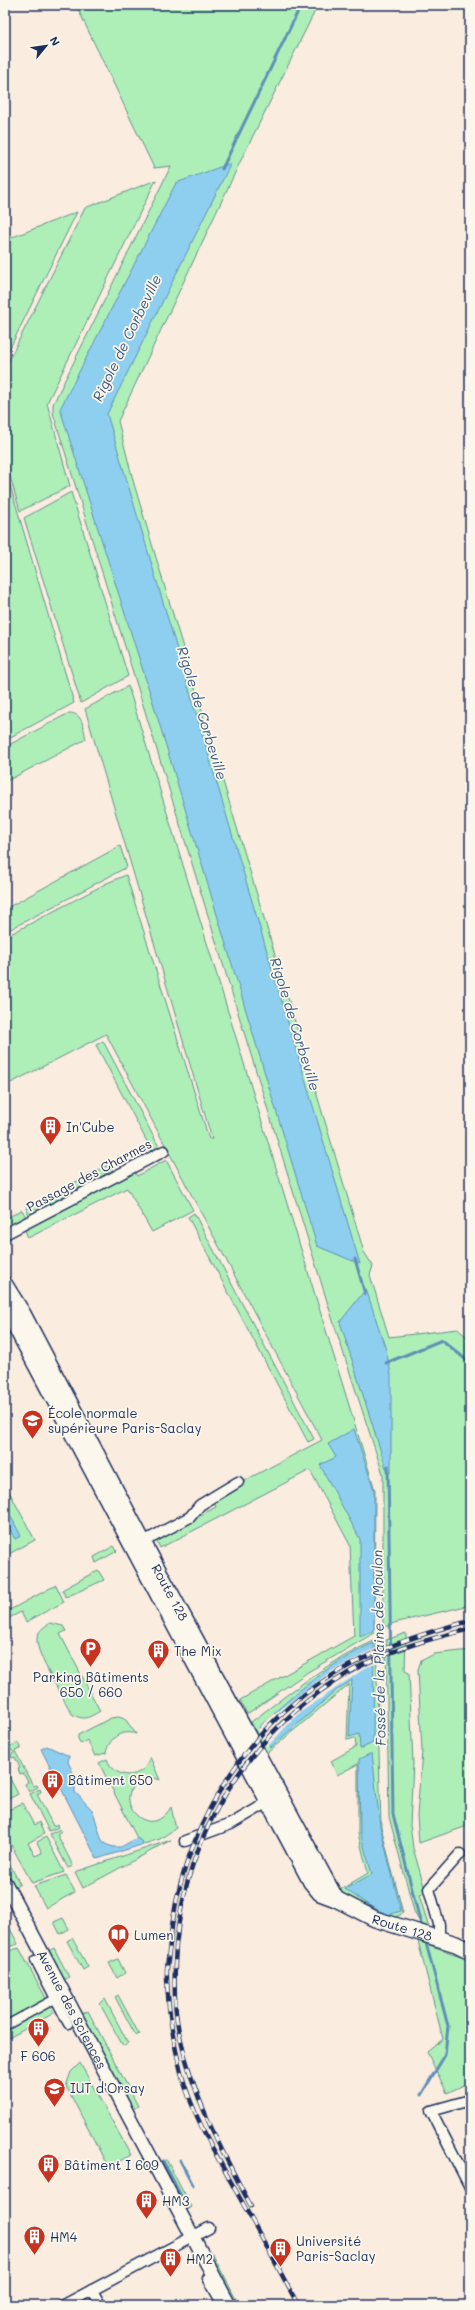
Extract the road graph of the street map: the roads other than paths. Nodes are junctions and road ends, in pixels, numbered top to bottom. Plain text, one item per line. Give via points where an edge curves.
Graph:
1 (164, 1151) dead end
2 (5, 1234) edge
3 (5, 1285) edge
4 (5, 1307) edge
5 (238, 1482) dead end
6 (143, 1542) junction
7 (274, 1799) junction
8 (185, 1841) dead end
9 (460, 1854) dead end
10 (5, 1883) edge
11 (439, 1939) junction
12 (470, 1951) edge
13 (35, 1960) dead end
14 (59, 2002) junction
15 (68, 2024) dead end
16 (5, 2026) edge
17 (468, 2099) edge
18 (470, 2187) edge
19 (209, 2228) dead end
20 (192, 2236) junction
21 (207, 2278) dead end
22 (92, 2290) junction
23 (64, 2305) edge
24 (100, 2305) edge
25 (222, 2305) edge
26 (230, 2305) edge

1 - 2 street, Passage des Charmes
3 - 6 main road, Route 128 via 23,1314
4 - 7 main road, Route 128
5 - 6 street via 200,1505 190,1517
6 - 7 main road, Route 128
7 - 8 street via 232,1824
7 - 11 main road, Route 128 via 311,1882 320,1894 336,1899 375,1920
9 - 11 street via 429,1889 439,1924
10 - 20 street, Avenue des Sciences
11 - 12 main road, Route 128
13 - 14 street
14 - 15 street
14 - 16 street
17 - 18 street via 430,2111
19 - 20 street
20 - 22 street
20 - 26 street, Avenue des Sciences
21 - 25 street
22 - 23 street
22 - 24 street

